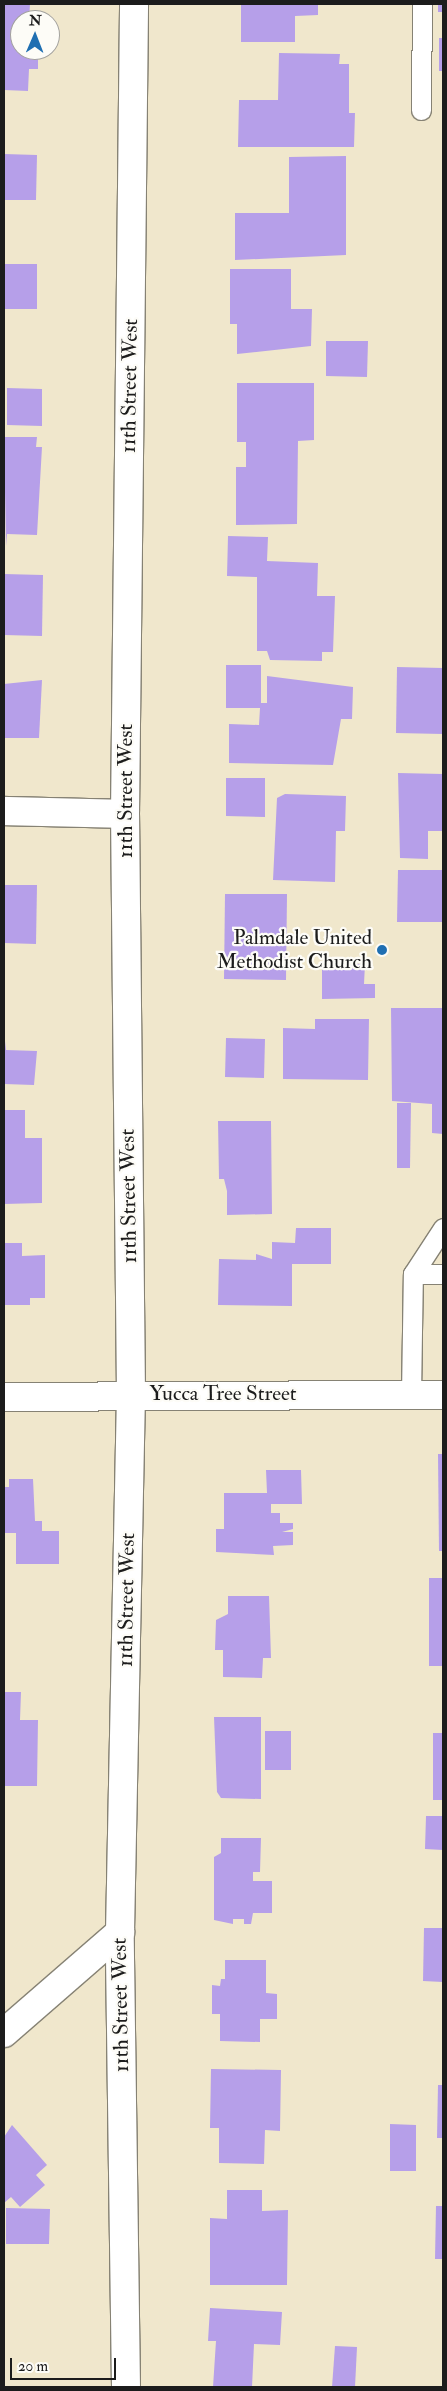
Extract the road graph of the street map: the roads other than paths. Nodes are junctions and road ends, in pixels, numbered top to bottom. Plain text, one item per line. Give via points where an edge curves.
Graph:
1 (134, 4) edge
2 (422, 4) edge
3 (421, 110) dead end
4 (4, 811) edge
5 (125, 814) junction
6 (443, 1228) edge
7 (413, 1274) junction
8 (443, 1274) edge
9 (131, 1394) junction
10 (411, 1394) junction
11 (443, 1395) edge
12 (4, 1397) edge
13 (120, 1932) junction
14 (4, 2033) edge
15 (126, 2387) edge

1 - 5 street, 11th Street West
2 - 3 lane
4 - 5 street
5 - 9 street, 11th Street West
6 - 7 lane
7 - 8 lane
7 - 10 lane
9 - 10 street, Yucca Tree Street
9 - 12 street, Yucca Tree Street
9 - 13 street, 11th Street West
10 - 11 street, Yucca Tree Street
13 - 14 street
13 - 15 street, 11th Street West

